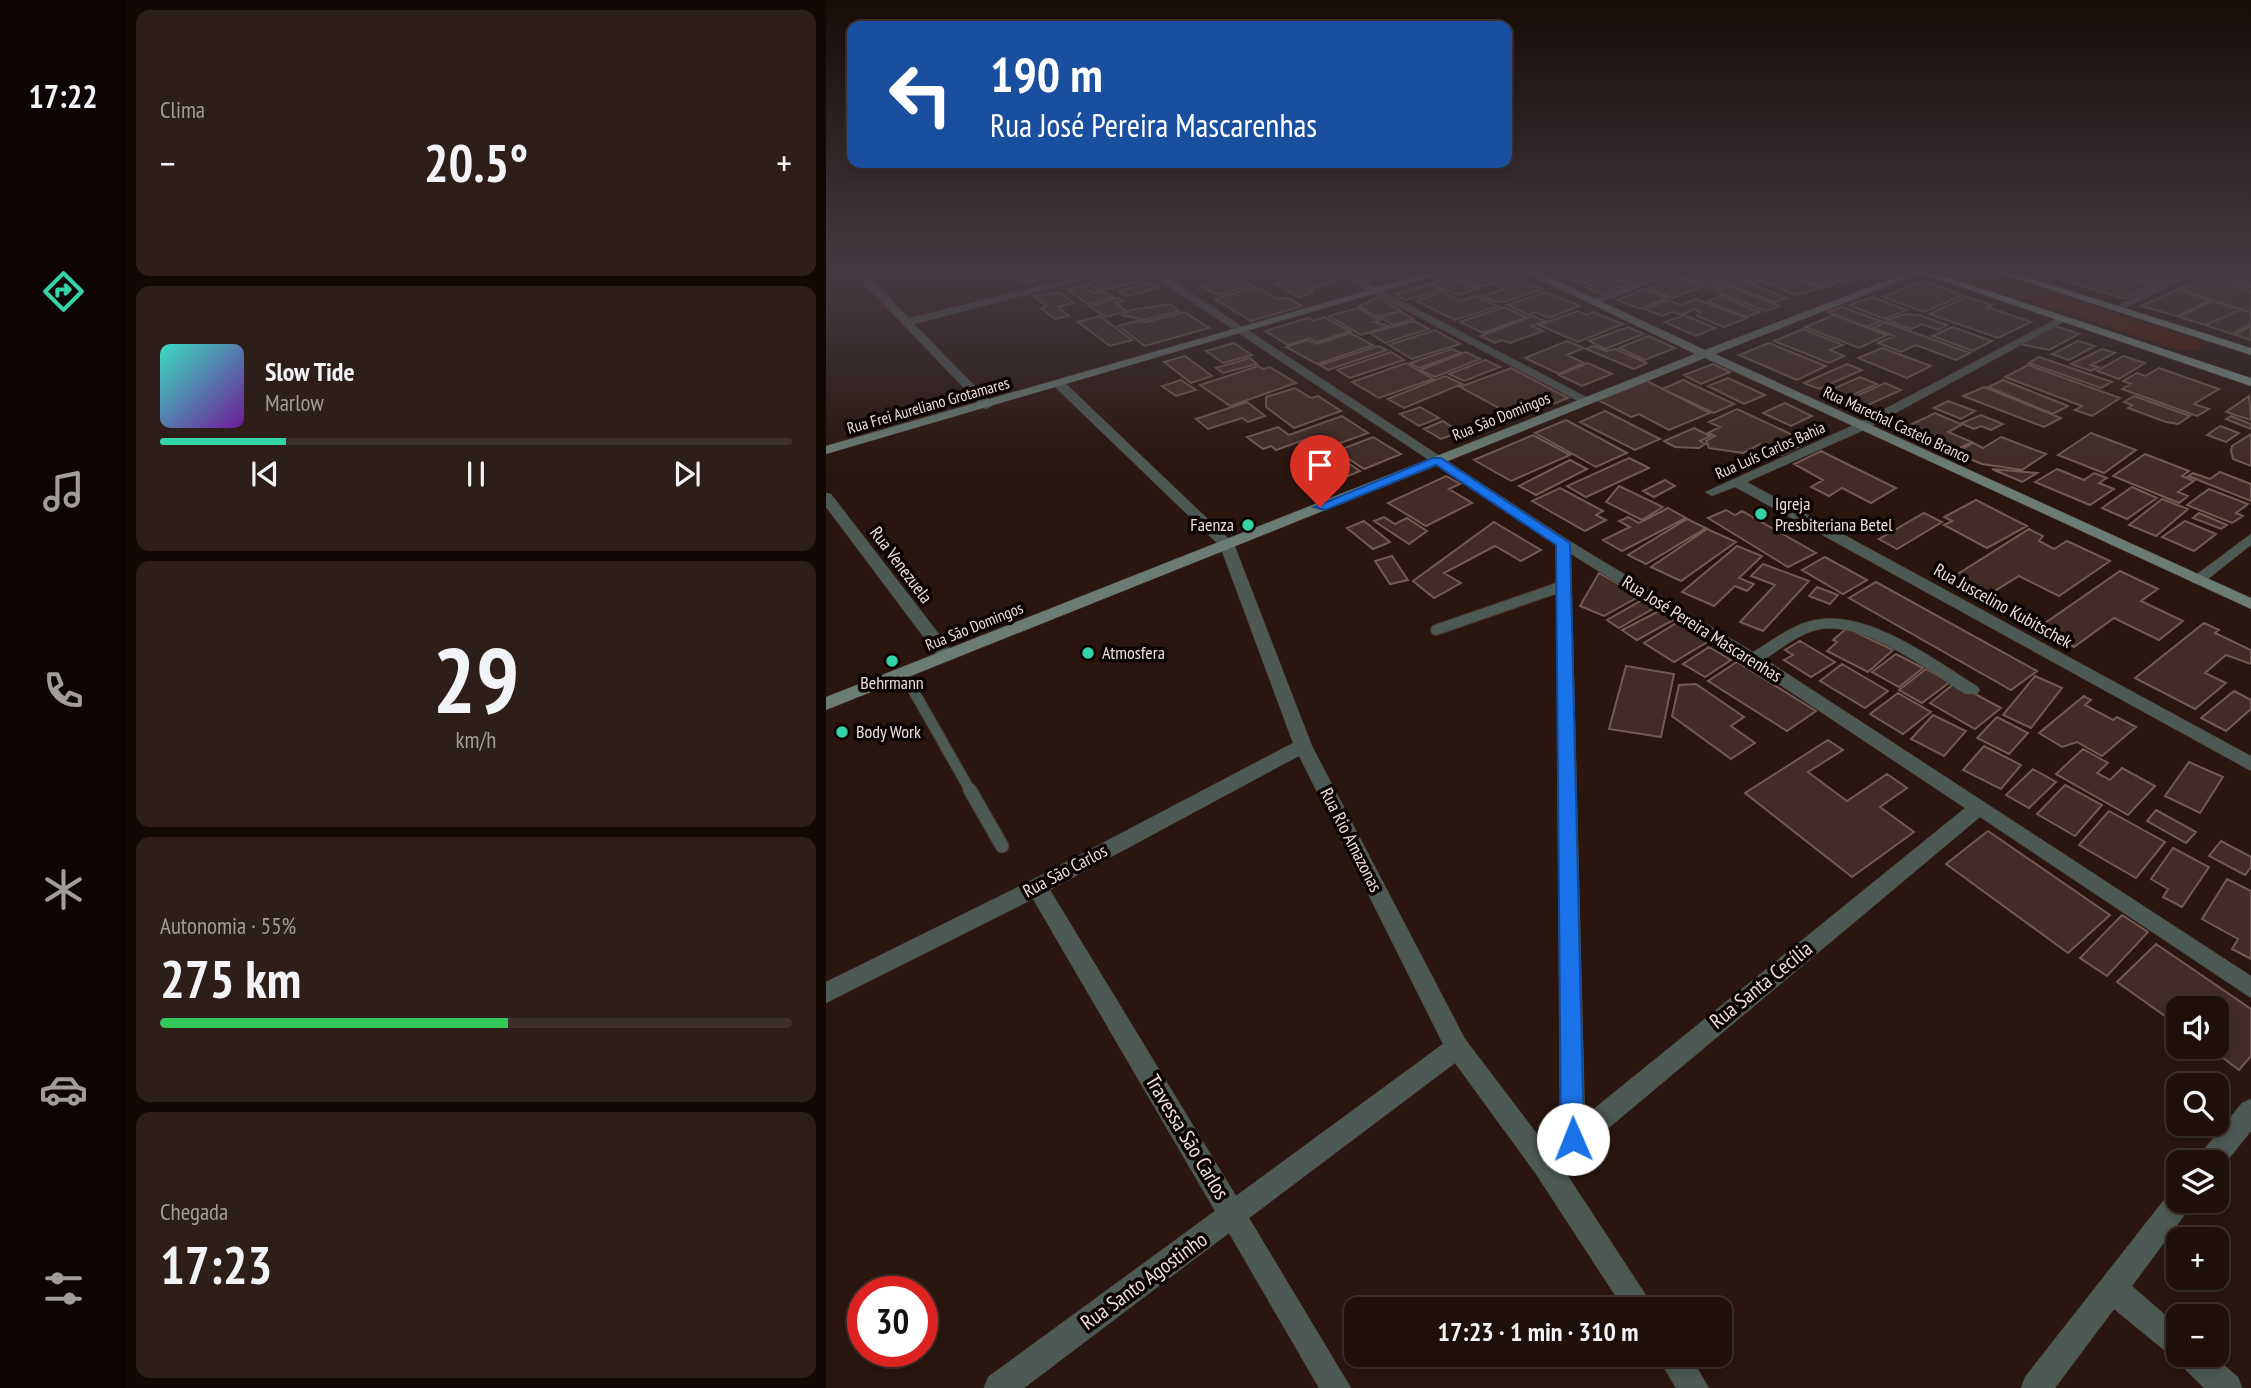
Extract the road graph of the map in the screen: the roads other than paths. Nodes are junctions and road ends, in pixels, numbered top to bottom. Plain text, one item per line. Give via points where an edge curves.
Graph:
1 (922, 337) edge
2 (1219, 337) edge
3 (1252, 337) edge
4 (1463, 337) edge
5 (1666, 337) edge
6 (1749, 337) edge
7 (2030, 337) edge
8 (2117, 337) edge
9 (2203, 337) edge
10 (2251, 352) edge
11 (1703, 354) junction
12 (2251, 382) edge
13 (1059, 384) junction
14 (1586, 400) junction
15 (987, 405) junction
16 (1860, 427) junction
17 (826, 450) edge
18 (1437, 461) junction
19 (1737, 482) junction
20 (1712, 492) dead end
21 (826, 497) edge
22 (2251, 538) edge
23 (1563, 543) junction
24 (1227, 544) junction
25 (2198, 580) junction
26 (1563, 586) junction
27 (2251, 604) edge
28 (1436, 630) dead end
29 (946, 655) junction
30 (1753, 659) junction
31 (904, 674) junction
32 (1971, 690) dead end
33 (826, 704) edge
34 (1303, 746) junction
35 (2251, 764) edge
36 (1979, 807) junction
37 (1002, 846) dead end
38 (1037, 887) junction
39 (2251, 988) edge
40 (826, 993) edge
41 (1457, 1047) junction
42 (2251, 1111) edge
43 (1573, 1139) junction
44 (2220, 1150) edge
45 (1545, 1165) junction
46 (2170, 1213) edge
47 (1234, 1215) junction
48 (2111, 1287) junction
49 (1633, 1297) edge
50 (2166, 1335) edge
51 (1680, 1367) edge
52 (2204, 1367) edge
53 (999, 1388) edge
54 (1336, 1388) edge
55 (1694, 1388) edge
56 (2036, 1388) edge
57 (2227, 1388) edge

1 - 15 street
2 - 13 street, Rua Frei Aureliano Grotamares
3 - 18 street, Rua José Pereira Mascarenhas
4 - 14 street
5 - 11 street, Rua Marechal Castelo Branco
6 - 11 street, Rua São Domingos
7 - 16 street, Rua Luís Carlos Bahia
8 - 12 main road
9 - 10 main road
11 - 14 street, Rua São Domingos
11 - 16 street, Rua Marechal Castelo Branco
13 - 15 street, Rua Frei Aureliano Grotamares
13 - 24 street, Rua Rio Amazonas
14 - 18 street, Rua São Domingos
15 - 17 street, Rua Frei Aureliano Grotamares
16 - 19 street, Rua Luís Carlos Bahia
16 - 25 street, Rua Marechal Castelo Branco
18 - 23 street, Rua José Pereira Mascarenhas
18 - 24 street, Rua São Domingos
19 - 20 street, Rua Luís Carlos Bahia
19 - 35 street, Rua Juscelino Kubitschek
21 - 29 street, Rua Venezuela
22 - 25 street
23 - 26 street
23 - 30 street, Rua José Pereira Mascarenhas
24 - 29 street, Rua São Domingos
24 - 34 street, Rua Rio Amazonas
25 - 27 street, Rua Marechal Castelo Branco
26 - 28 lane
26 - 43 street
29 - 31 street, Rua São Domingos
30 - 32 street via 1816,624 1843,622 1869,631
30 - 36 street, Rua José Pereira Mascarenhas
31 - 33 street, Rua São Domingos
31 - 37 lane
34 - 38 street, Rua São Carlos
34 - 41 street, Rua Rio Amazonas
36 - 39 street, Rua José Pereira Mascarenhas
36 - 43 street, Rua Santa Cecília
38 - 40 street, Rua São Carlos
38 - 47 street, Travessa São Carlos
41 - 45 street, Rua Rio Amazonas
41 - 47 street, Rua Santo Agostinho
42 - 44 street
43 - 45 street, Rua Santa Cecília
45 - 49 street, Rua Rio Amazonas
46 - 48 street
47 - 53 street, Rua Santo Agostinho
47 - 54 street, Travessa São Carlos
48 - 50 street
48 - 56 street
51 - 55 street
52 - 57 street

